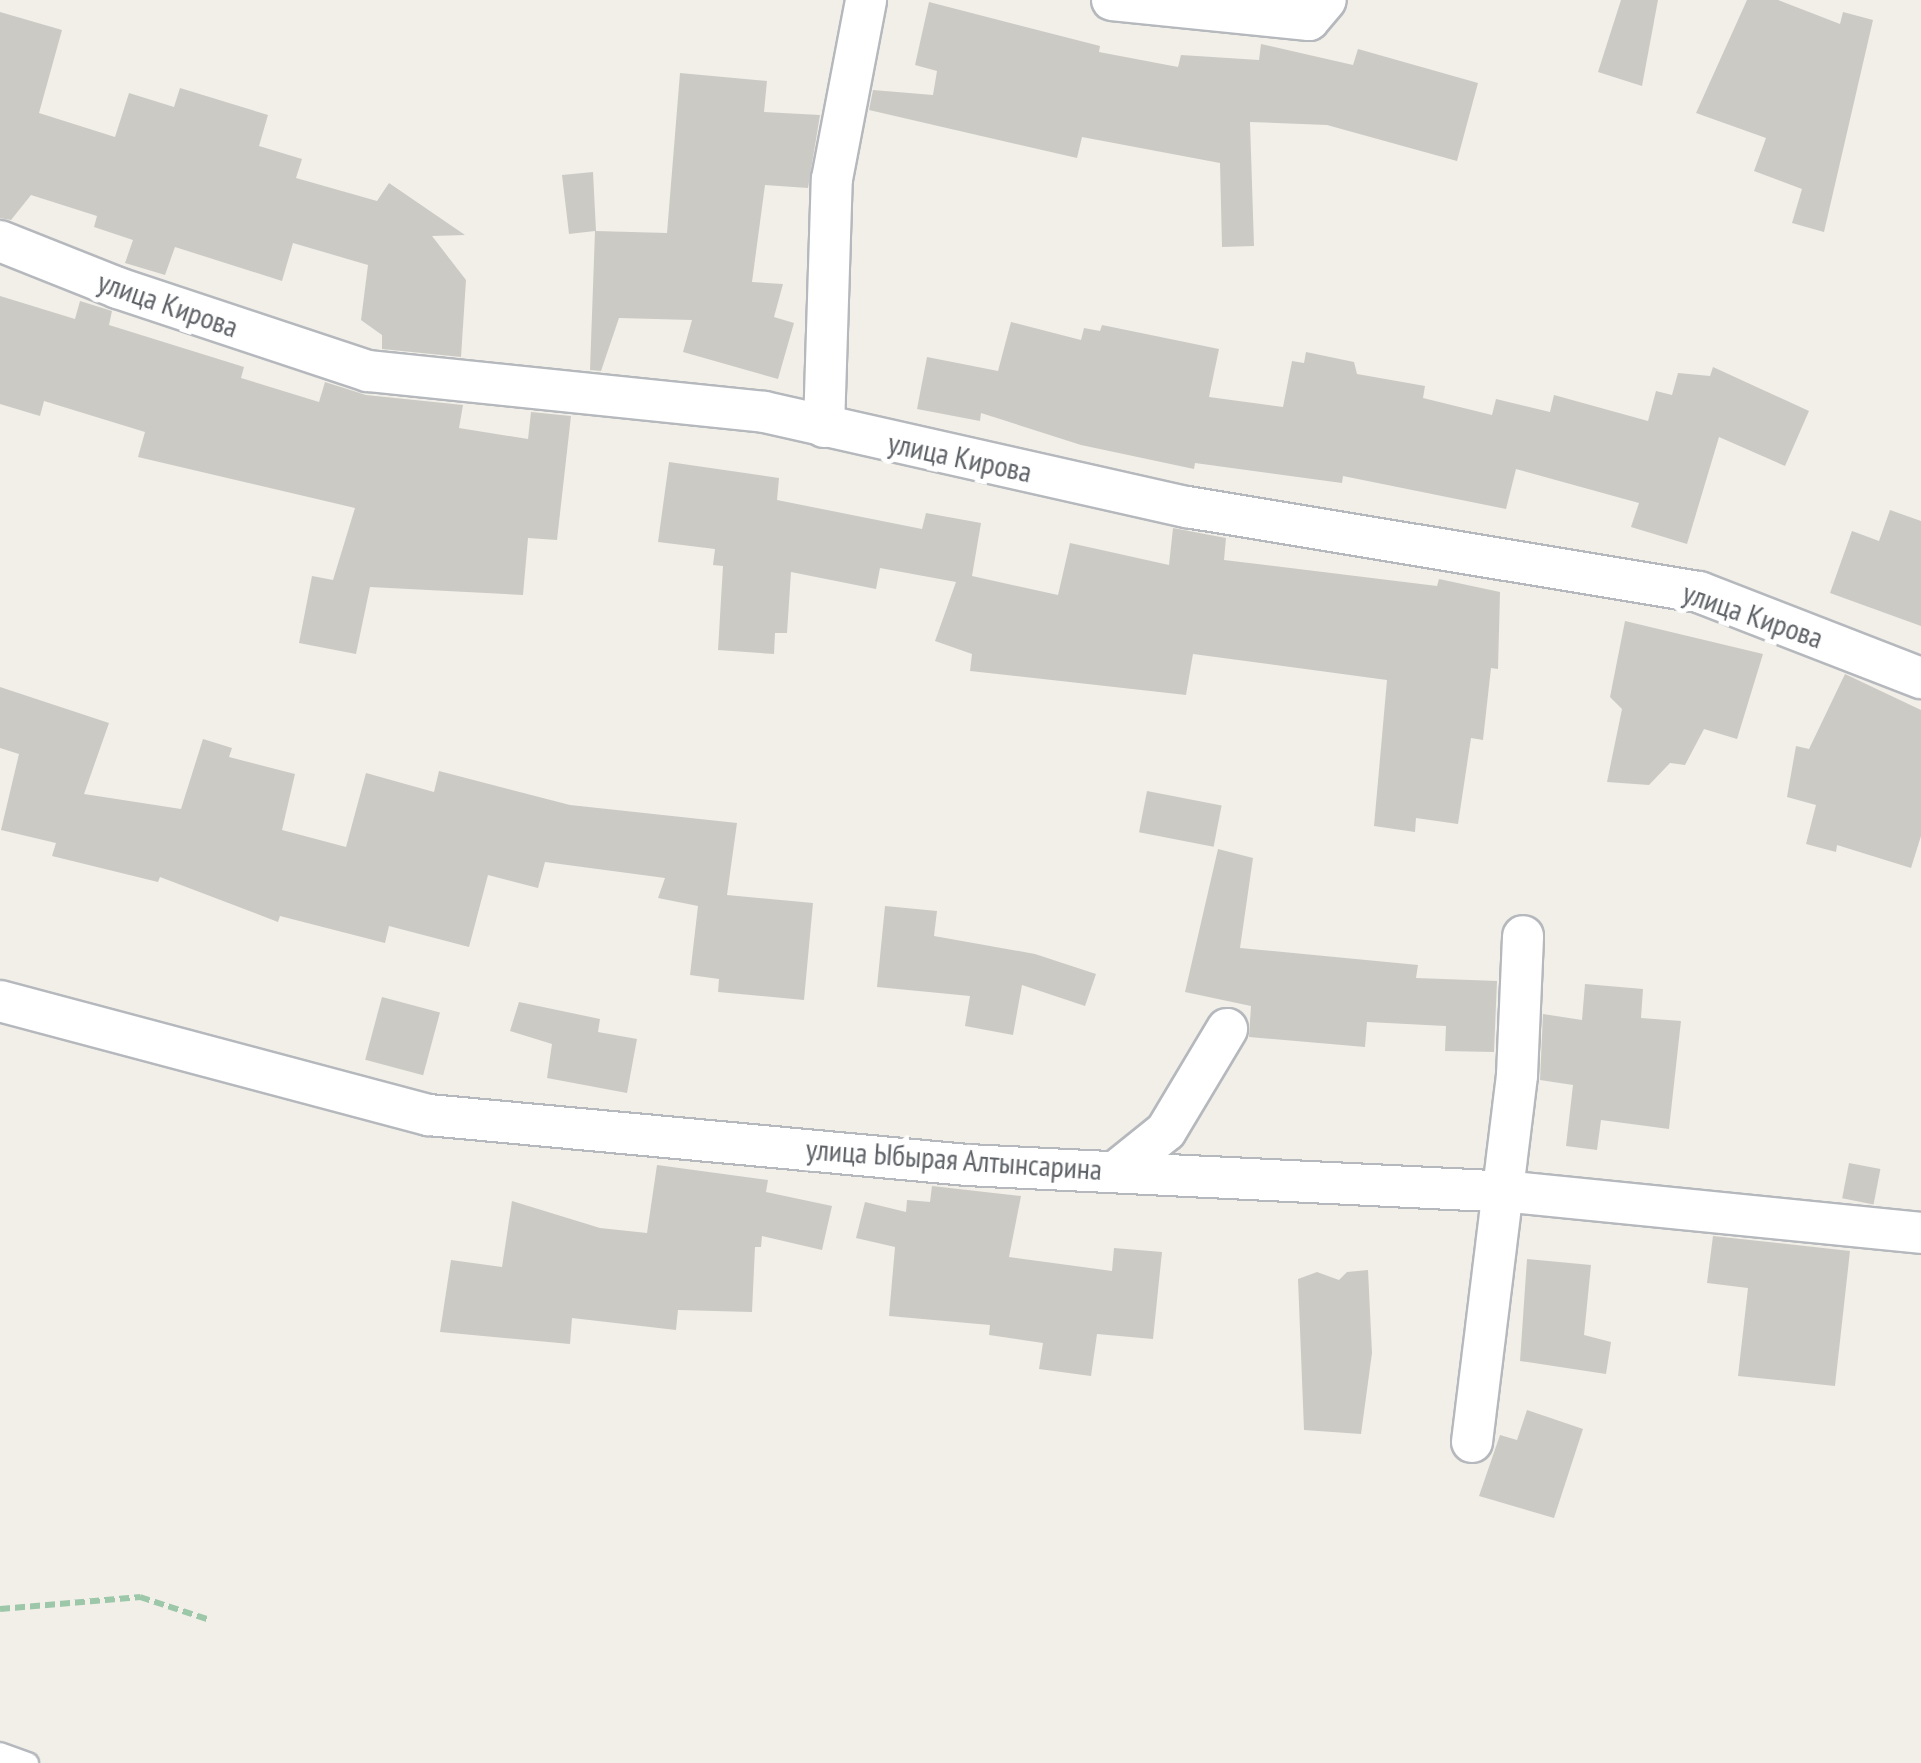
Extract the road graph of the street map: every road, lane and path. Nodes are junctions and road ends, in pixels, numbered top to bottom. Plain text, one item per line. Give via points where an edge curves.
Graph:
1 (866, 0) edge
2 (1112, 0) edge
3 (1326, 0) edge
4 (0, 241) edge
5 (824, 427) junction
6 (1921, 678) edge
7 (1523, 936) dead end
8 (0, 1000) edge
9 (1227, 1028) dead end
10 (1115, 1172) junction
11 (1500, 1192) junction
12 (1921, 1234) edge
13 (1472, 1442) dead end
14 (0, 1609) edge
15 (210, 1620) dead end
16 (0, 1754) edge
17 (28, 1763) edge

1 - 5 street via 832,180
2 - 3 street via 1310,20
4 - 5 street, улица Кирова via 368,372 764,412
5 - 6 street, улица Кирова via 1187,507 1698,592
7 - 11 street via 1517,1075
8 - 10 street, улица Ыбырая Алтынсарина via 429,1114 967,1165
9 - 10 street via 1166,1131
10 - 11 street, улица Ыбырая Алтынсарина
11 - 12 street, улица Ыбырая Алтынсарина
11 - 13 street
14 - 15 path via 140,1597
16 - 17 lane

